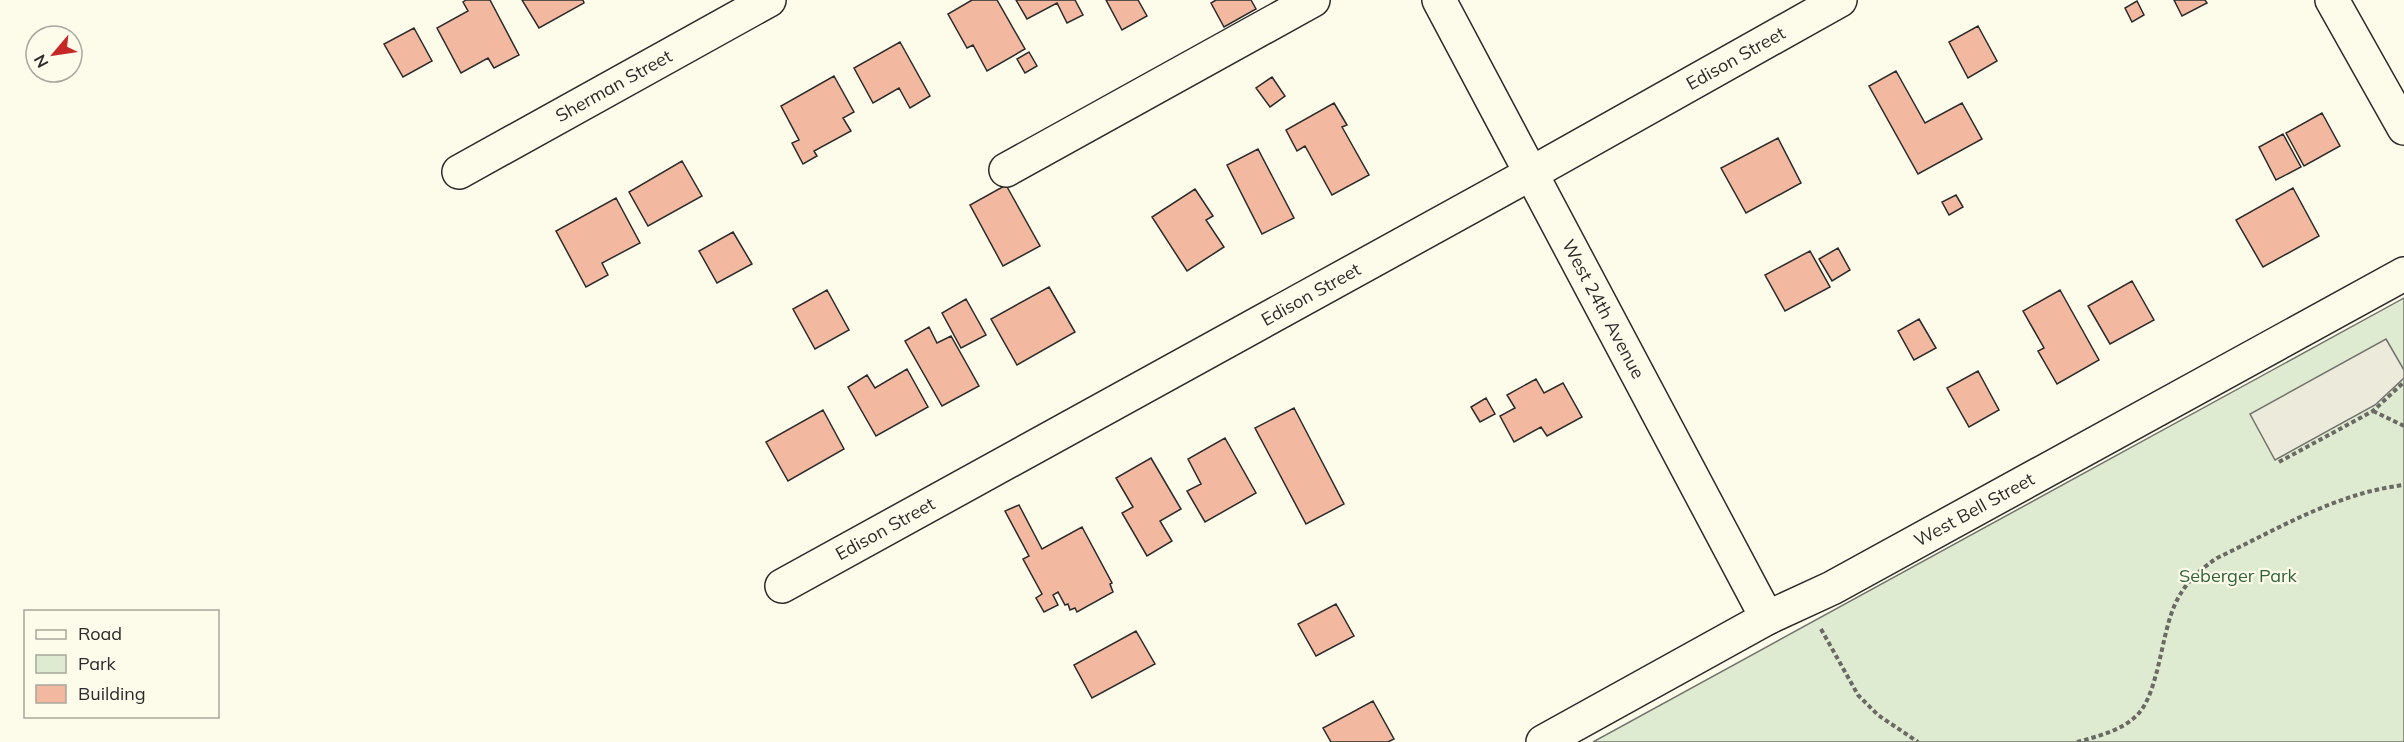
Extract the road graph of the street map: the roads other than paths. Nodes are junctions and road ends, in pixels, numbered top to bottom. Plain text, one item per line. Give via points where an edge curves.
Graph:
1 (769, 0) edge
2 (1313, 0) edge
3 (1439, 0) edge
4 (1840, 0) edge
5 (2332, 0) edge
6 (2404, 128) edge
7 (1006, 170) dead end
8 (459, 172) dead end
9 (1530, 174) junction
10 (2404, 274) edge
11 (782, 586) dead end
12 (1767, 618) junction
13 (1543, 742) edge

1 - 8 street, Sherman Street
2 - 7 street
3 - 9 street, West 24th Avenue
4 - 9 street, Edison Street
5 - 6 street
9 - 11 street, Edison Street
9 - 12 street, West 24th Avenue
10 - 12 street, West Bell Street via 1842,582
12 - 13 street, West Bell Street

